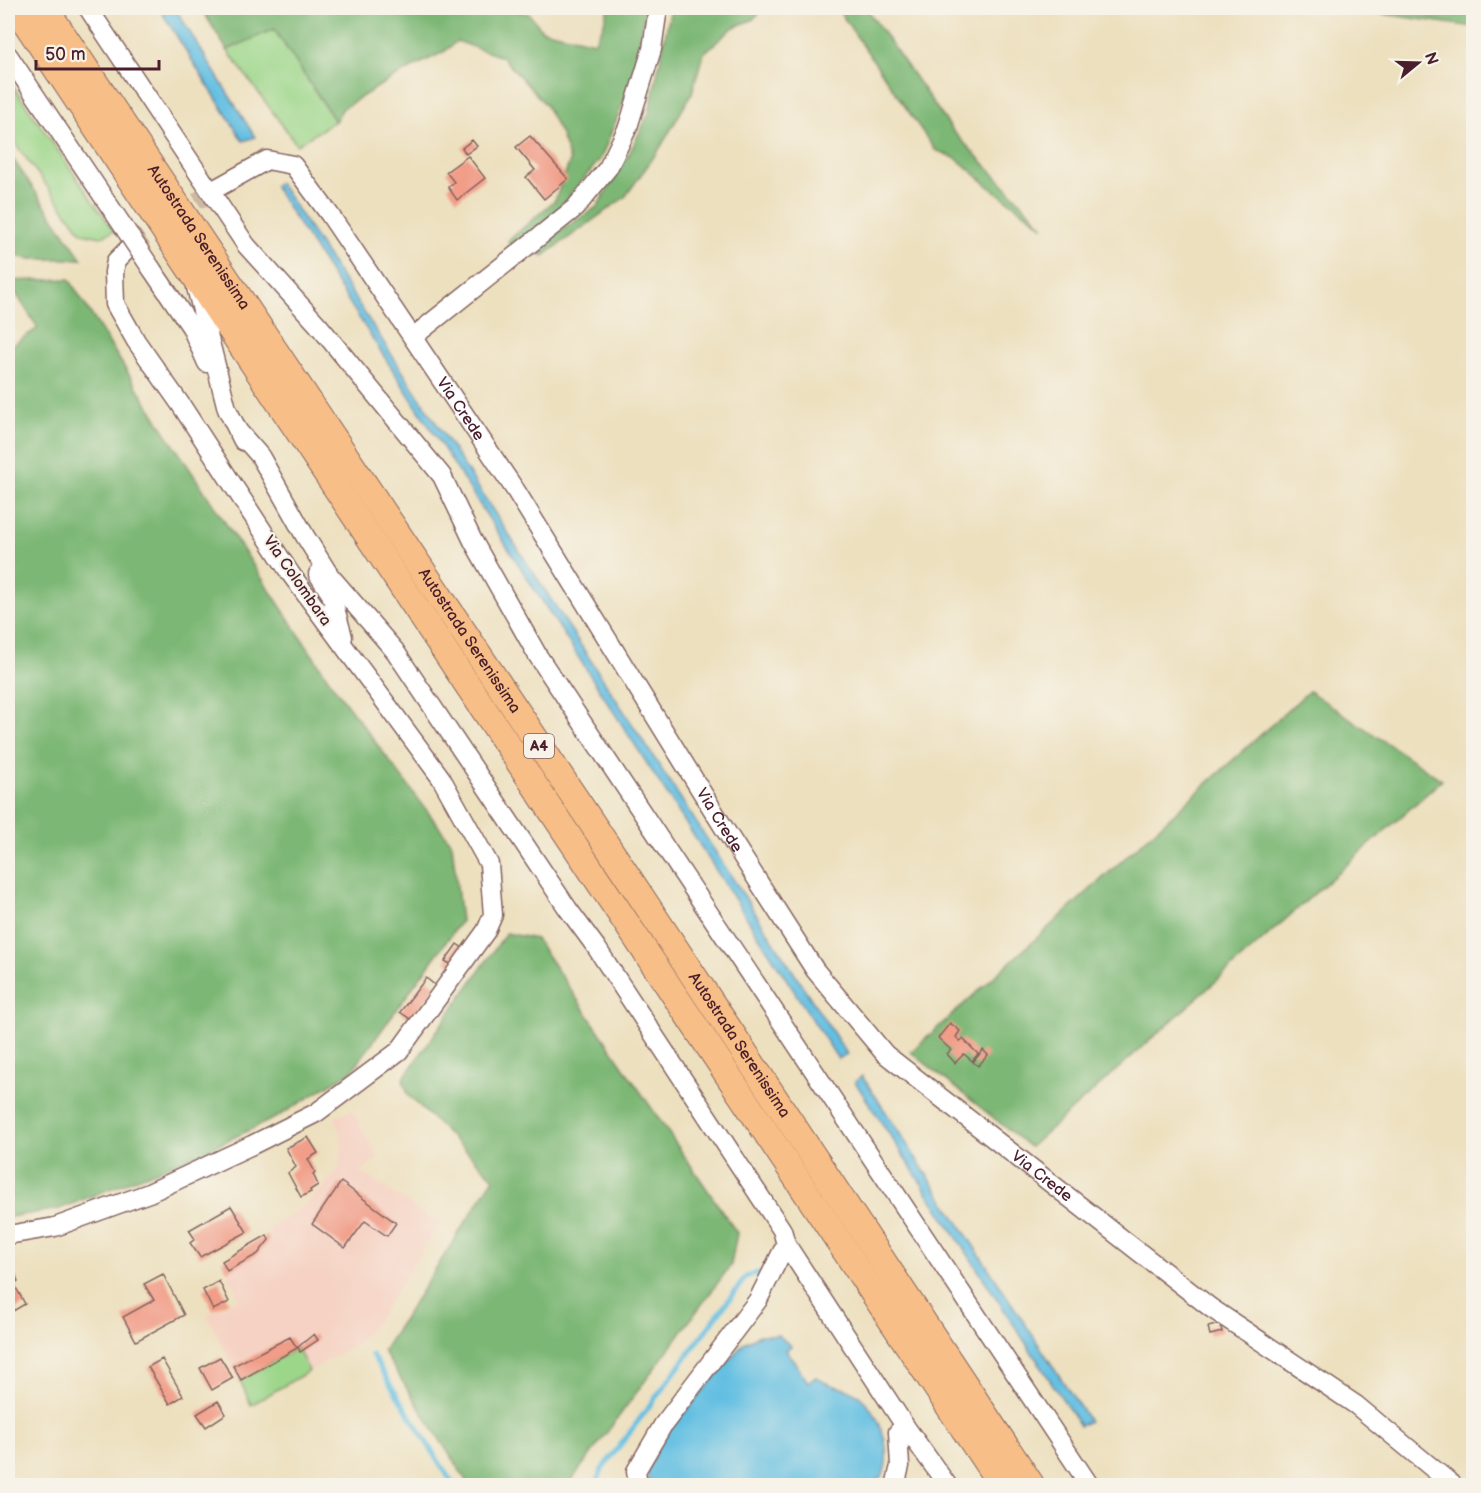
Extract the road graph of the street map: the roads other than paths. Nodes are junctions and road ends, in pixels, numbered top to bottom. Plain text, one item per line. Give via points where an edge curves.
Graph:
1 (16, 8) edge
2 (45, 8) edge
3 (88, 8) edge
4 (658, 8) edge
5 (8, 55) edge
6 (215, 189) tunnel mouth
7 (128, 240) junction
8 (193, 273) junction
9 (412, 337) junction
10 (227, 409) junction
11 (238, 431) junction
12 (346, 649) junction
13 (8, 1235) edge
14 (786, 1244) junction
15 (905, 1426) junction
16 (638, 1485) edge
17 (896, 1485) edge
18 (948, 1485) edge
19 (1002, 1485) edge
20 (1032, 1485) edge
21 (1090, 1485) edge
22 (1454, 1485) edge

1 - 8 highway, Autostrada Serenissima / A4
2 - 20 highway, Autostrada Serenissima / A4
3 - 21 street via 246,245 319,326 442,476 473,541 538,656
4 - 9 street via 652,49 628,127 608,168 575,208
5 - 7 street
6 - 9 street via 267,160 293,165
7 - 10 street, bridge via 191,327
7 - 12 street, Via Colombara via 116,261 115,304 290,573
8 - 10 street
8 - 19 highway, Autostrada Serenissima / A4
9 - 22 street, Via Crede via 516,491 815,970 885,1054 1211,1308 1356,1405
10 - 11 street
11 - 12 street via 278,511 331,594
11 - 14 street via 260,456 330,576 395,651 596,947 782,1230
12 - 13 street, Via Colombara via 441,778 489,864 493,915 486,932 399,1051 316,1113 149,1193 55,1227
14 - 15 street
14 - 16 street via 758,1300 663,1425 636,1471
15 - 17 street via 898,1432 900,1466
15 - 18 street

